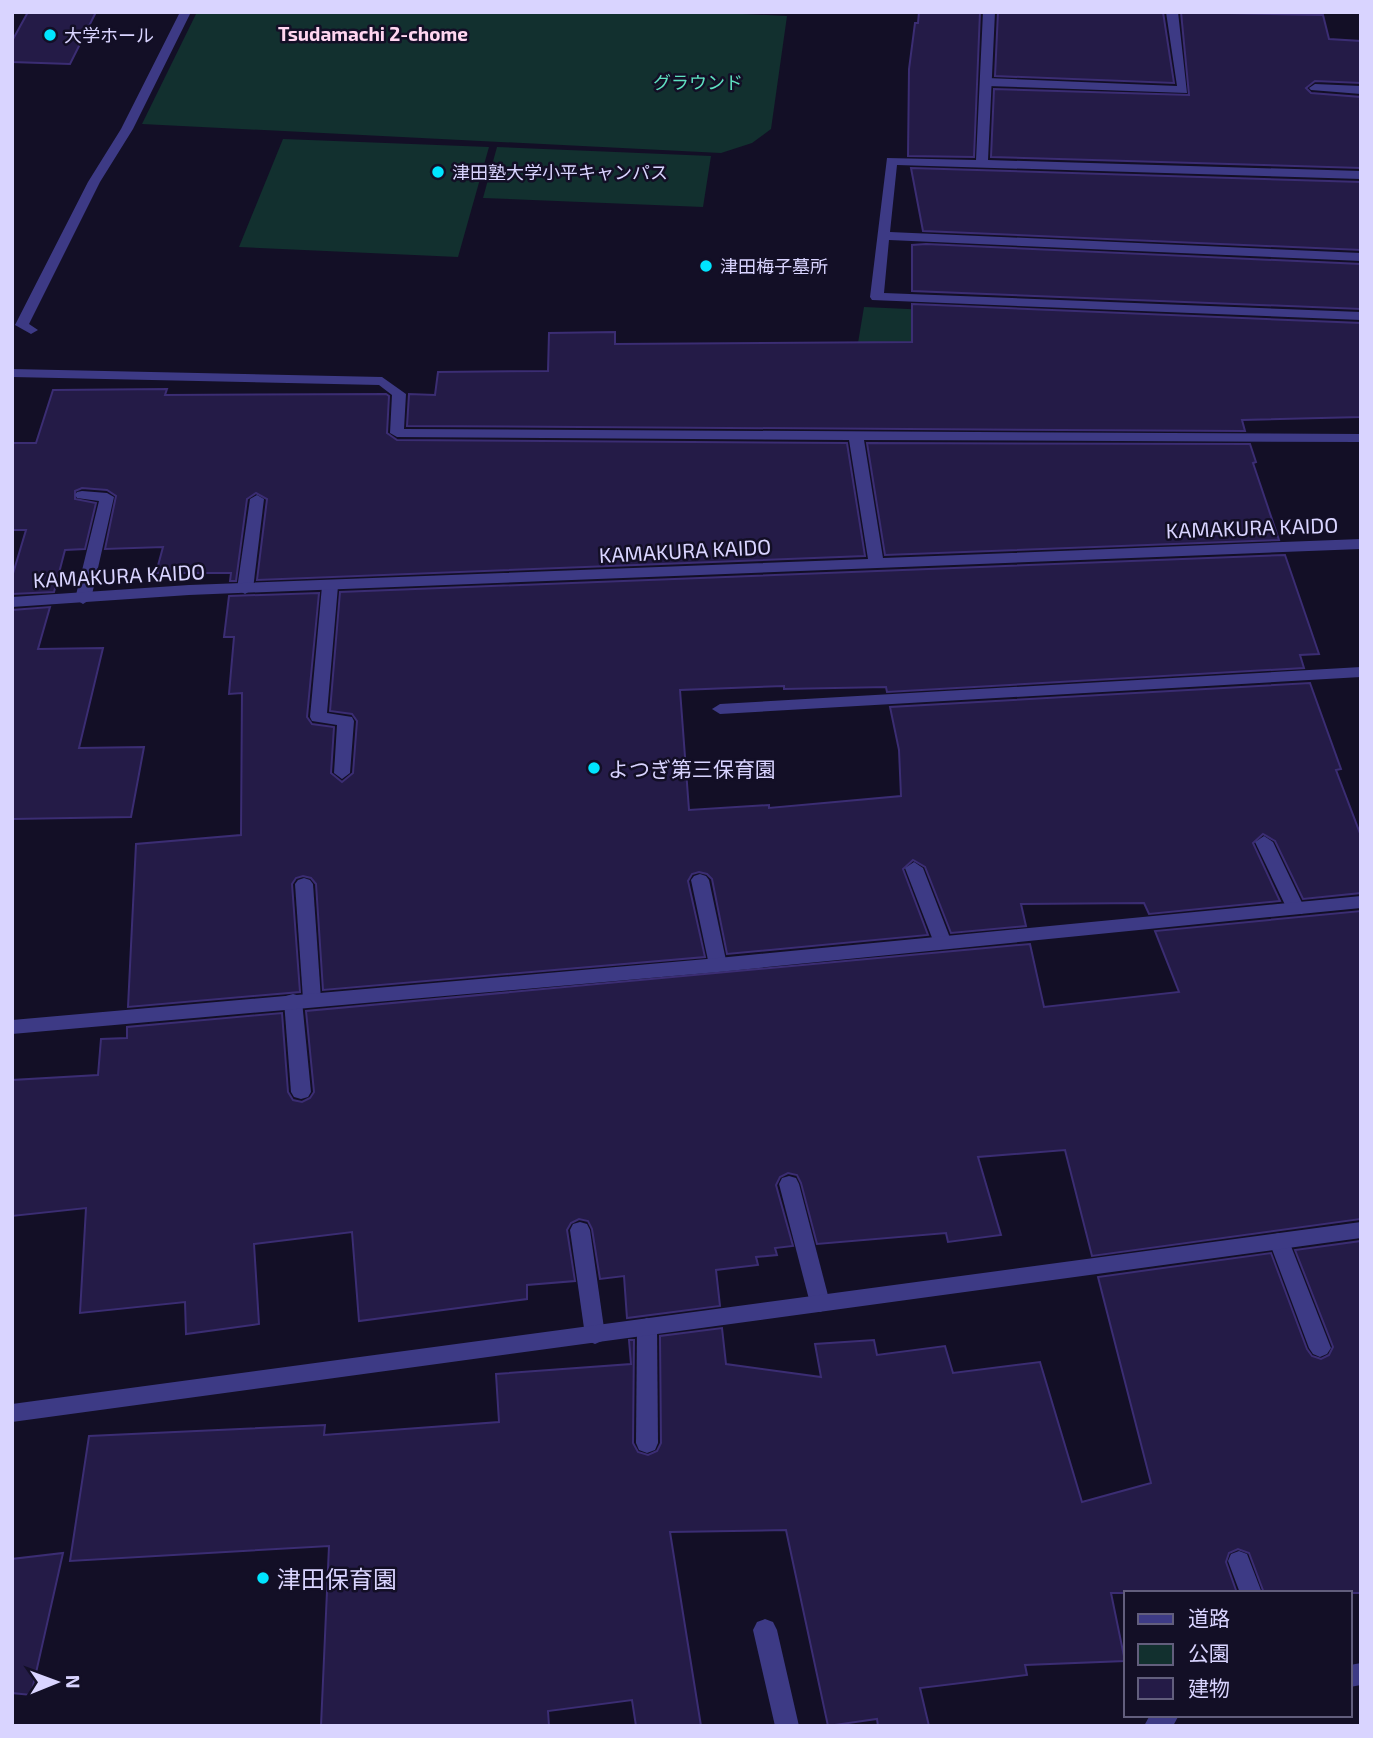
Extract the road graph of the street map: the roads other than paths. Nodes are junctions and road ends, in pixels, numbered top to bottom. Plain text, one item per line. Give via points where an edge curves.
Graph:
1 (186, 12) edge
2 (989, 12) edge
3 (1172, 12) edge
4 (987, 82) junction
5 (1315, 88) dead end
6 (1361, 90) edge
7 (982, 164) junction
8 (1361, 175) edge
9 (884, 236) junction
10 (1361, 257) edge
11 (1361, 316) edge
12 (32, 330) dead end
13 (12, 373) edge
14 (856, 437) junction
15 (1361, 438) edge
16 (82, 495) dead end
17 (257, 499) dead end
18 (1361, 544) edge
19 (876, 562) junction
20 (330, 586) junction
21 (245, 589) junction
22 (83, 599) junction
23 (12, 602) edge
24 (1361, 672) edge
25 (720, 709) dead end
26 (342, 773) dead end
27 (1264, 842) dead end
28 (914, 868) dead end
29 (701, 880) dead end
30 (304, 884) dead end
31 (1361, 902) edge
32 (1296, 909) junction
33 (943, 943) junction
34 (718, 965) junction
35 (302, 1000) junction
36 (12, 1027) edge
37 (301, 1092) dead end
38 (789, 1184) dead end
39 (580, 1230) dead end
40 (1361, 1230) edge
41 (1279, 1241) junction
42 (820, 1303) junction
43 (647, 1327) junction
44 (595, 1335) junction
45 (1320, 1349) dead end
46 (12, 1413) edge
47 (648, 1443) dead end
48 (1239, 1561) dead end
49 (1250, 1591) edge
50 (765, 1630) dead end
51 (787, 1726) edge

1 - 12 street via 47,272 22,325
2 - 4 street
3 - 4 street via 1183,90
4 - 7 street
5 - 6 street
7 - 8 street
7 - 9 street via 891,161
9 - 10 street
9 - 11 street via 877,297
13 - 14 street via 382,381 399,394 397,433
14 - 15 street
14 - 19 street
16 - 22 street via 107,497
17 - 21 street
18 - 19 street, KAMAKURA KAIDO
19 - 20 street, KAMAKURA KAIDO
20 - 21 street, KAMAKURA KAIDO
20 - 26 street via 318,717 346,721
21 - 22 street, KAMAKURA KAIDO
22 - 23 street, KAMAKURA KAIDO
24 - 25 street
27 - 32 street
28 - 33 street
29 - 34 street
30 - 35 street
31 - 32 street
32 - 33 street
33 - 34 street
34 - 35 street
35 - 36 street
35 - 37 street
38 - 42 street
39 - 44 street
40 - 41 street
41 - 42 street
41 - 45 street
42 - 43 street
43 - 44 street
43 - 47 street
44 - 46 street
48 - 49 street
50 - 51 street

